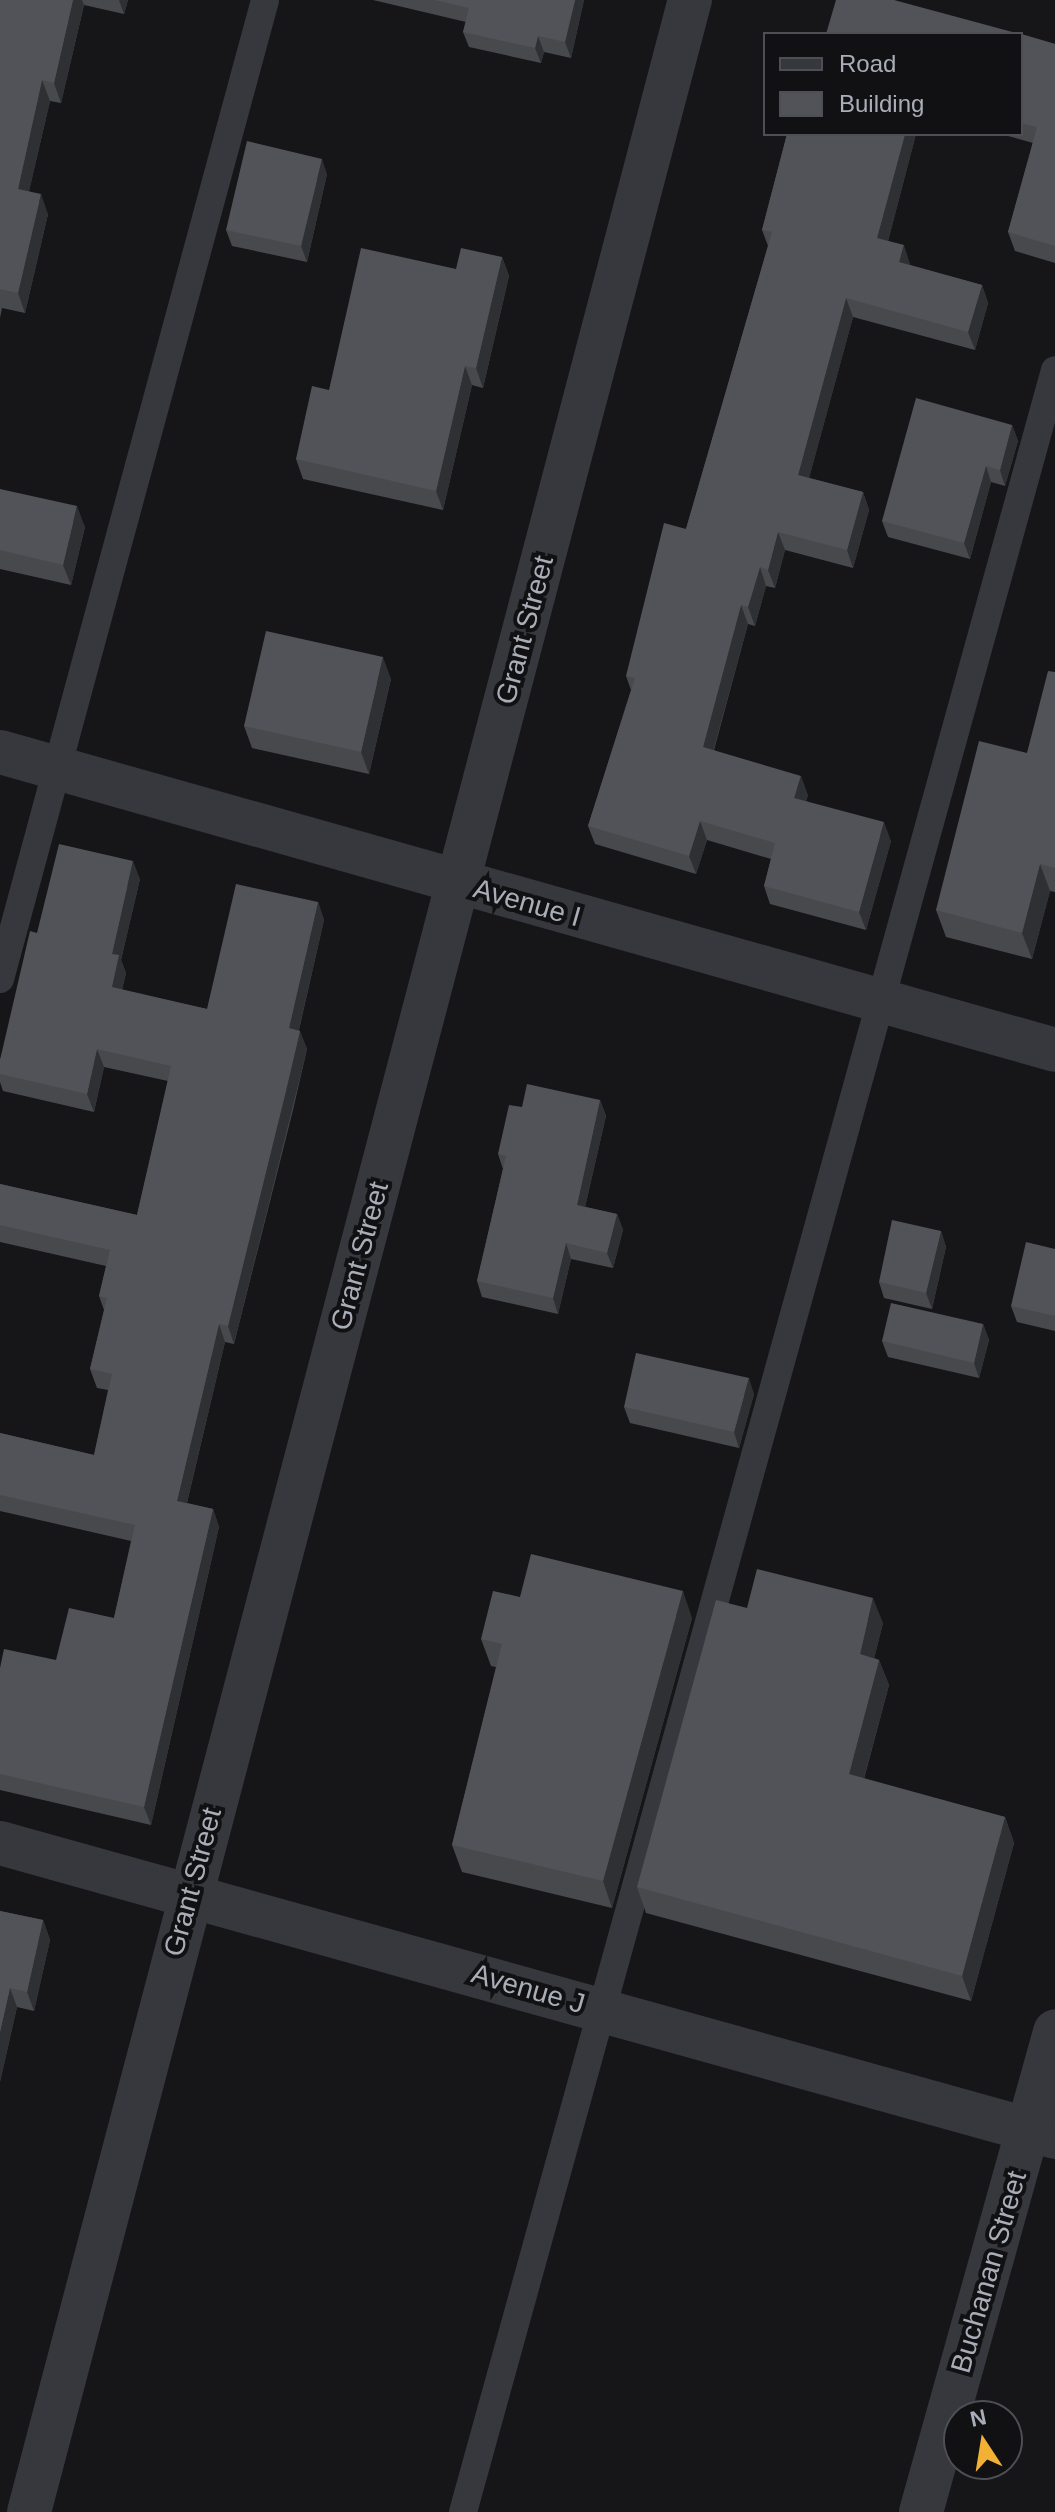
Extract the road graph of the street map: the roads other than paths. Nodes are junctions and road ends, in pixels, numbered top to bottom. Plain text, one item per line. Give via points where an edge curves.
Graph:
1 (265, 0) edge
2 (690, 0) edge
3 (1055, 370) edge
4 (0, 752) edge
5 (59, 768) junction
6 (459, 884) junction
7 (0, 979) edge
8 (881, 1002) junction
9 (1055, 1050) edge
10 (0, 1843) edge
11 (189, 1895) junction
12 (602, 2010) junction
13 (1055, 2031) edge
14 (1042, 2133) edge
15 (29, 2512) edge
16 (463, 2512) edge
17 (921, 2512) edge

1 - 5 lane
2 - 6 street, Grant Street
3 - 8 lane
4 - 5 street, Avenue I
5 - 6 street, Avenue I
5 - 7 lane
6 - 8 street, Avenue I
6 - 11 street, Grant Street
8 - 9 street, Avenue I
8 - 12 lane
10 - 11 street, Avenue J
11 - 12 street, Avenue J
11 - 15 street, Grant Street
12 - 14 street, Avenue J
12 - 16 lane
13 - 14 street, Buchanan Street
14 - 17 street, Buchanan Street

